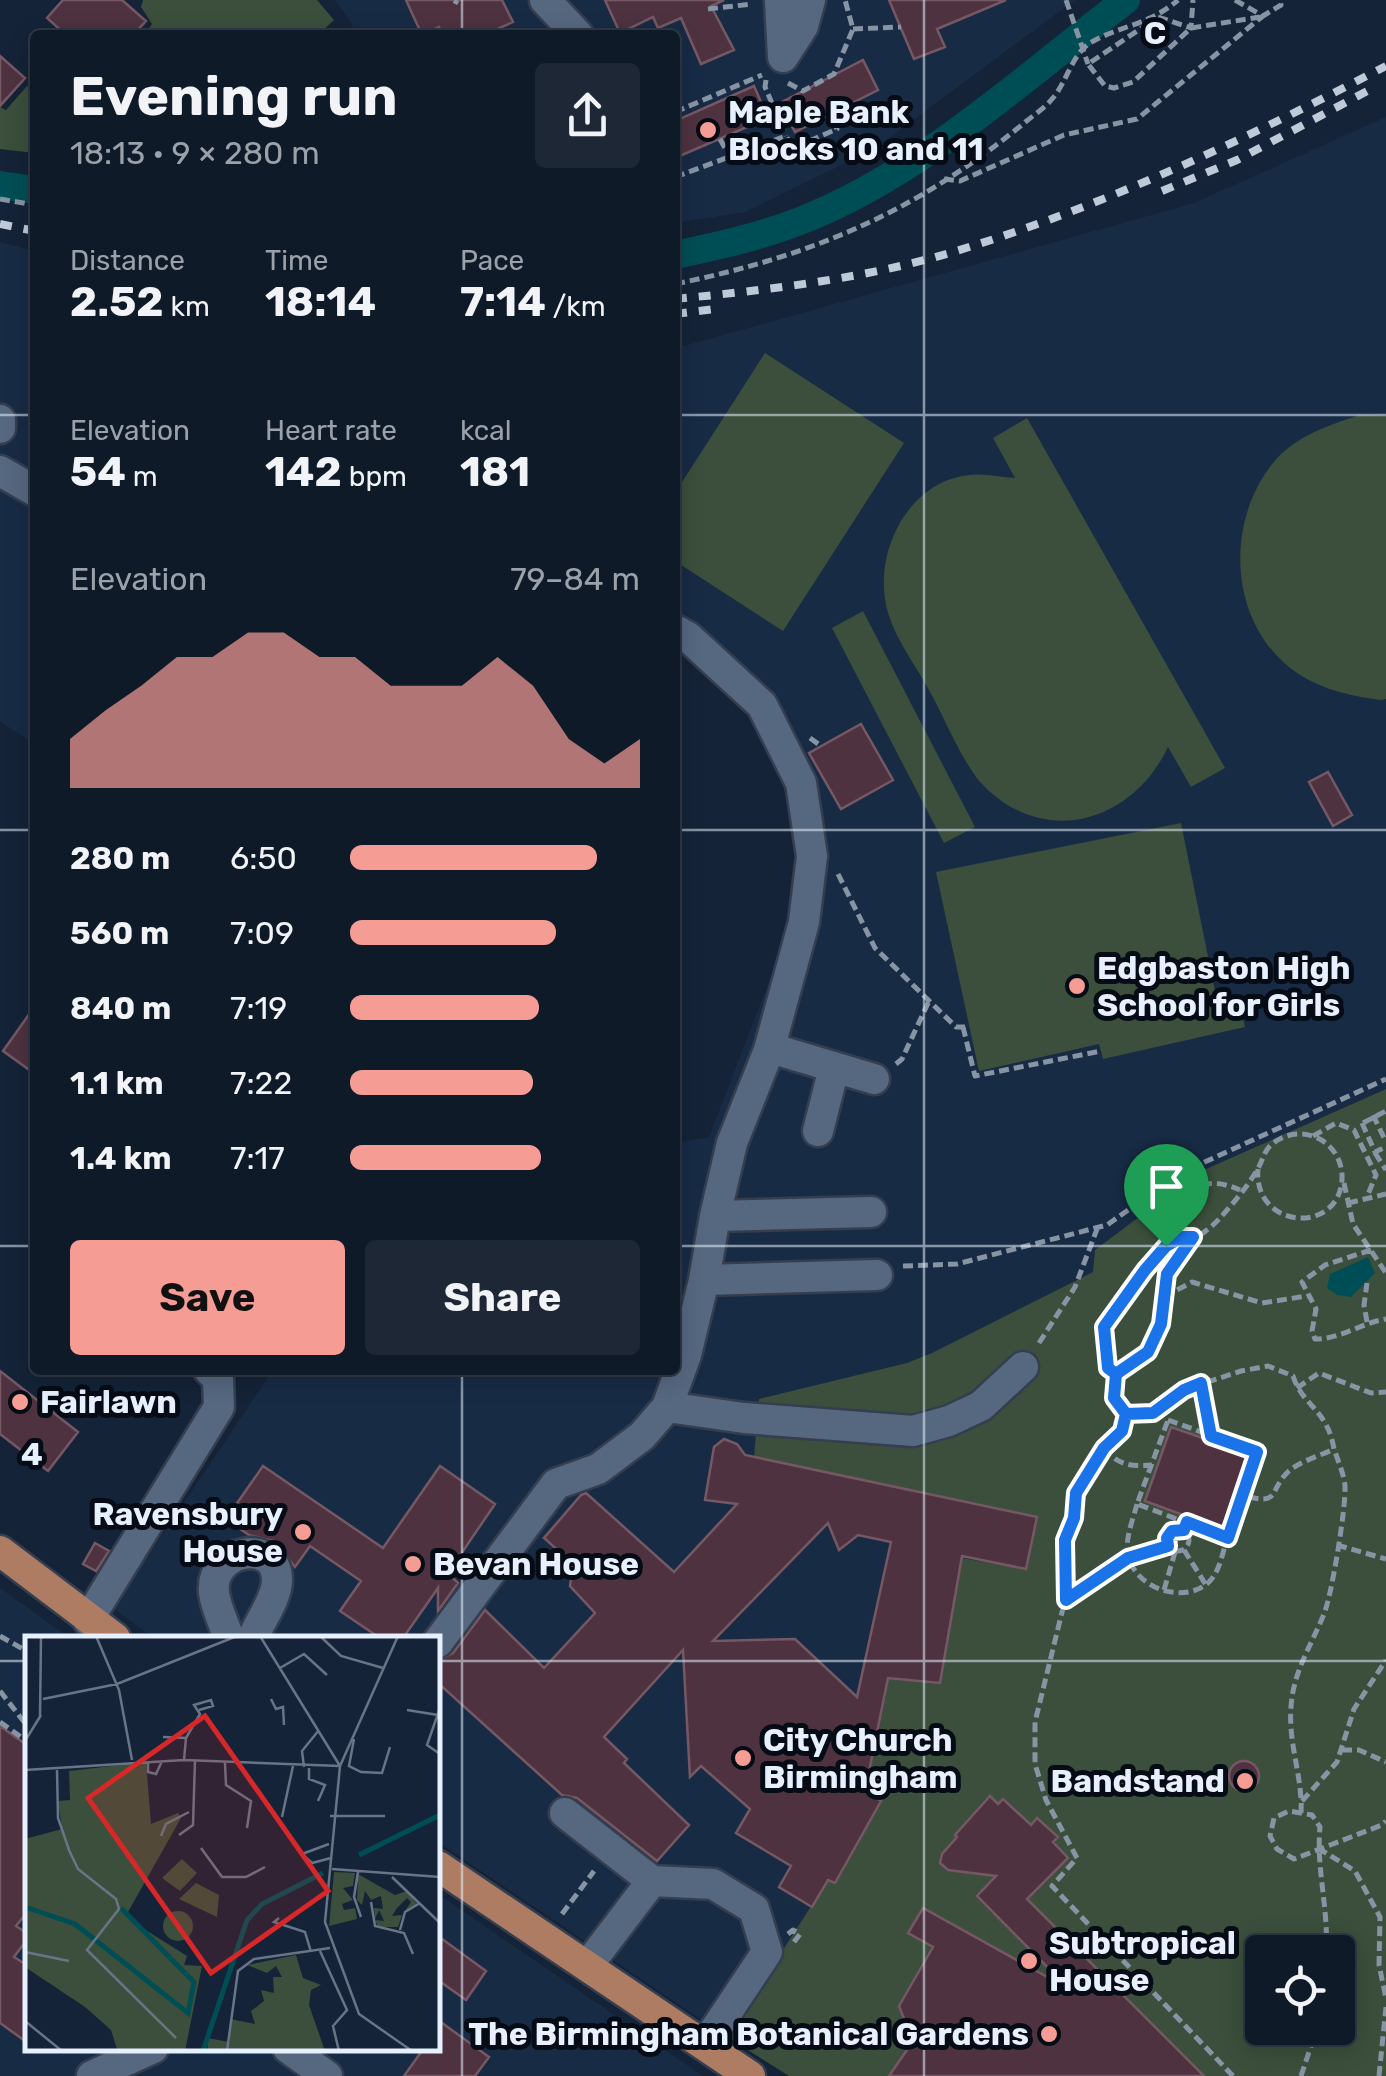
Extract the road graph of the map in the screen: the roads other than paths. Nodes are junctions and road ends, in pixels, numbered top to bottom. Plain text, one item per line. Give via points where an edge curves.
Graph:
1 (545, 0) edge
2 (569, 30) edge
3 (0, 420) edge
4 (0, 428) edge
5 (0, 471) edge
6 (30, 488) edge
7 (680, 633) edge
8 (769, 1050) junction
9 (834, 1068) junction
10 (874, 1079) dead end
11 (818, 1131) dead end
12 (872, 1212) dead end
13 (715, 1216) junction
14 (877, 1276) road end
15 (704, 1280) junction
16 (1023, 1367) road end
17 (680, 1371) edge
18 (214, 1375) edge
19 (679, 1375) edge
20 (667, 1407) junction
21 (0, 1552) edge
22 (88, 1620) junction
23 (111, 1636) edge
24 (228, 1636) edge
25 (254, 1636) edge
26 (440, 1639) edge
27 (565, 1813) dead end
28 (440, 1867) edge
29 (652, 1880) junction
30 (588, 1965) junction
31 (704, 2045) junction
32 (146, 2051) edge
33 (292, 2051) edge
34 (92, 2076) edge
35 (327, 2076) edge
36 (750, 2076) edge

1 - 2 street
3 - 4 street
5 - 6 street
7 - 8 street via 762,705 802,783 812,856 804,922
8 - 9 street
8 - 13 street via 732,1144
9 - 10 street
9 - 11 street
12 - 13 street
13 - 15 street
14 - 15 street
15 - 17 street
16 - 20 street via 980,1406 913,1431
18 - 22 street via 219,1407
19 - 20 street
20 - 26 street via 598,1469 556,1484
21 - 22 main road
22 - 23 main road
24 - 25 street via 214,1591 217,1574 239,1553 251,1552 277,1573
27 - 29 street
28 - 30 main road
29 - 30 street
29 - 31 street via 713,1884 754,1909 767,1952
30 - 31 main road
31 - 36 main road
32 - 34 street
33 - 35 street

